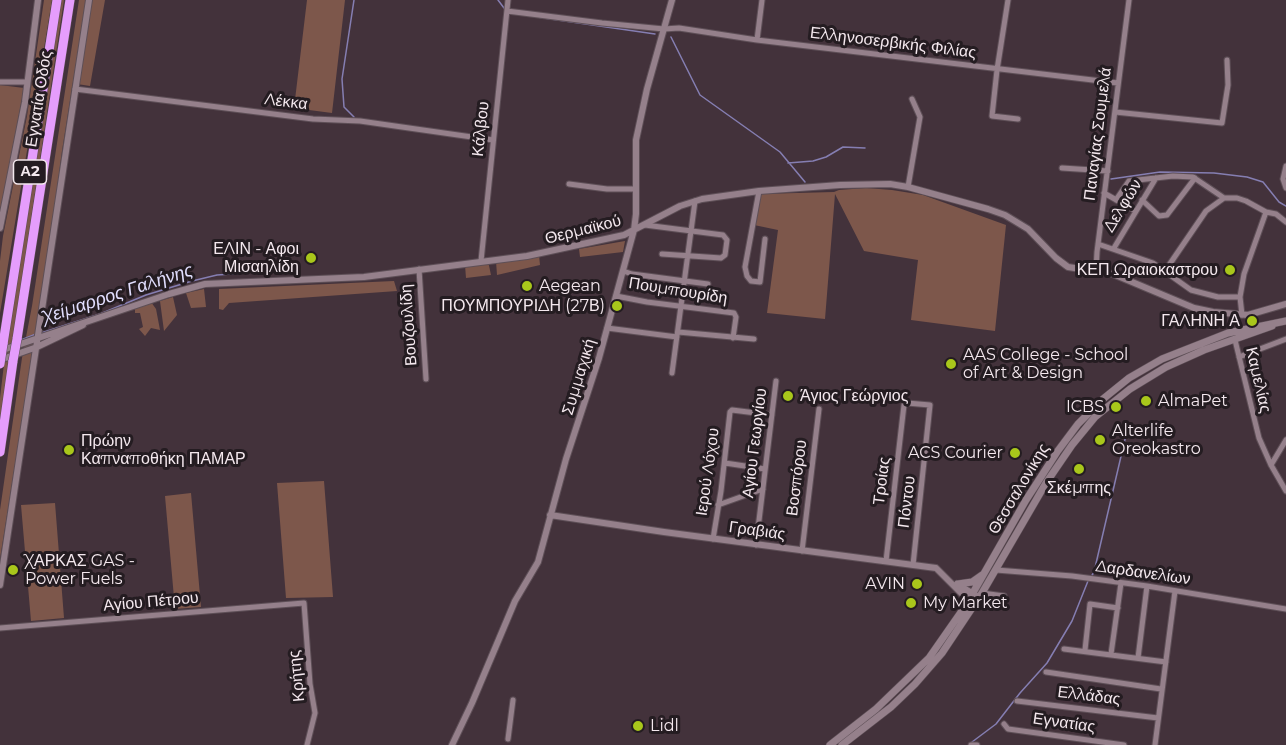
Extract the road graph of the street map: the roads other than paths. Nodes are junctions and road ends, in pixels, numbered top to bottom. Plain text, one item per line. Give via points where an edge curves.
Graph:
1 (38, 0) edge
2 (57, 0) edge
3 (70, 0) edge
4 (89, 0) edge
5 (508, 0) edge
6 (672, 0) edge
7 (762, 0) edge
8 (1008, 0) edge
9 (1129, 0) edge
10 (507, 11) junction
11 (664, 29) junction
12 (757, 40) junction
13 (1227, 60) dead end
14 (997, 70) junction
15 (0, 82) edge
16 (26, 82) junction
17 (1118, 83) junction
18 (75, 89) junction
19 (912, 99) dead end
20 (1115, 112) junction
21 (1018, 119) dead end
22 (494, 140) junction
23 (1062, 168) dead end
24 (1285, 168) edge
25 (1108, 171) junction
26 (1156, 178) junction
27 (1196, 178) junction
28 (569, 184) dead end
29 (908, 187) junction
30 (1286, 188) edge
31 (636, 189) junction
32 (759, 191) junction
33 (1104, 193) junction
34 (1224, 198) junction
35 (1116, 200) junction
36 (1142, 200) junction
37 (694, 201) junction
38 (1136, 211) junction
39 (1266, 212) junction
40 (1286, 222) edge
41 (645, 225) junction
42 (0, 228) edge
43 (634, 230) junction
44 (691, 230) junction
45 (765, 239) dead end
46 (1098, 244) junction
47 (1114, 248) junction
48 (662, 254) dead end
49 (687, 256) junction
50 (481, 261) junction
51 (419, 269) junction
52 (623, 271) junction
53 (1096, 271) junction
54 (1165, 271) junction
55 (684, 281) junction
56 (708, 284) dead end
57 (616, 296) junction
58 (1240, 297) junction
59 (1286, 304) edge
60 (681, 306) junction
61 (1242, 315) junction
62 (88, 321) junction
63 (1286, 321) edge
64 (607, 328) junction
65 (677, 335) junction
66 (38, 337) junction
67 (733, 338) junction
68 (754, 339) dead end
69 (1235, 339) junction
70 (1286, 339) edge
71 (2, 347) edge
72 (37, 347) junction
73 (1239, 357) junction
74 (0, 362) edge
75 (672, 373) dead end
76 (426, 379) dead end
77 (776, 381) dead end
78 (904, 404) joint
79 (819, 409) dead end
80 (772, 415) junction
81 (1286, 440) edge
82 (0, 452) edge
83 (725, 463) junction
84 (1271, 465) junction
85 (765, 468) junction
86 (763, 489) junction
87 (1286, 491) edge
88 (718, 505) junction
89 (550, 515) junction
90 (712, 539) junction
91 (756, 545) junction
92 (802, 551) junction
93 (886, 561) junction
94 (914, 565) junction
95 (996, 570) junction
96 (986, 571) junction
97 (1121, 583) junction
98 (956, 584) junction
99 (0, 585) edge
100 (1147, 586) junction
101 (1175, 591) junction
102 (1004, 596) dead end
103 (976, 597) junction
104 (304, 603) joint
105 (1118, 608) junction
106 (1286, 609) edge
107 (0, 628) edge
108 (1064, 649) dead end
109 (1085, 650) junction
110 (1111, 654) junction
111 (1138, 658) junction
112 (1166, 662) junction
113 (1046, 672) dead end
114 (1161, 689) junction
115 (513, 700) dead end
116 (1017, 700) dead end
117 (1158, 718) junction
118 (1004, 724) dead end
119 (508, 738) dead end
120 (307, 745) edge
121 (452, 745) edge
122 (830, 745) edge
123 (842, 745) edge
124 (971, 745) edge
125 (977, 745) edge
126 (1124, 745) edge
127 (1155, 745) edge

1 - 16 street
2 - 71 highway, Εγνατία Οδός / Α2
3 - 82 highway, Εγνατία Οδός / Α2, bridge
4 - 18 street
5 - 10 street, Κάλβου
6 - 11 street, Συμμαχική
7 - 12 street
8 - 14 street
9 - 17 street, Παναγίας Σουμελά
10 - 11 street, Ελληνοσερβικής Φιλίας
10 - 22 street, Κάλβου
11 - 12 street, Ελληνοσερβικής Φιλίας
11 - 31 street, Συμμαχική via 638,129 634,153
12 - 14 street, Ελληνοσερβικής Φιλίας
13 - 20 street via 1222,123
14 - 17 street, Ελληνοσερβικής Φιλίας
14 - 21 street via 992,116
15 - 16 street
16 - 42 street
17 - 20 street, Παναγίας Σουμελά
18 - 22 street, Λέκκα
18 - 66 street
19 - 29 street via 920,117
20 - 25 street, Παναγίας Σουμελά
22 - 50 street, Κάλβου
23 - 25 street
24 - 30 street
25 - 33 street, Παναγίας Σουμελά
26 - 27 street
26 - 35 street via 1129,181
26 - 36 street, Δελφών
27 - 34 street
27 - 36 street via 1167,215 1159,216
28 - 31 street
29 - 32 street, Θερμαϊκού via 866,184
29 - 53 street, Θερμαϊκού via 1005,215 1028,229 1063,264
31 - 43 street, Συμμαχική
32 - 37 street, Θερμαϊκού
32 - 45 street via 745,267 751,281 760,282
33 - 35 street
33 - 46 street, Παναγίας Σουμελά
34 - 39 street via 1246,201
34 - 54 street via 1206,211
35 - 38 street
36 - 38 street, Δελφών
37 - 41 street, Θερμαϊκού
37 - 44 street
38 - 47 street, Δελφών
39 - 40 street
39 - 58 street via 1247,262
41 - 43 street, Θερμαϊκού
41 - 44 street
43 - 50 street, Θερμαϊκού via 546,253
43 - 52 street, Συμμαχική
44 - 49 street
44 - 49 street via 723,235 727,242 725,255
46 - 47 street
46 - 53 street, Παναγίας Σουμελά
47 - 54 street
48 - 49 street
49 - 55 street
50 - 51 street, Θερμαϊκού
51 - 62 street, Θερμαϊκού via 349,278 205,284
51 - 76 street, Βουζουλίδη
52 - 55 street
52 - 57 street, Συμμαχική
53 - 61 street, Θερμαϊκού via 1122,276 1194,308
54 - 58 street via 1191,290 1218,297
55 - 56 street
55 - 60 street
57 - 60 street, Πουμπουρίδη
57 - 64 street, Συμμαχική
58 - 61 street
59 - 61 street, Θερμαϊκού
60 - 65 street
60 - 67 street, Πουμπουρίδη via 735,315
62 - 66 street, Θερμαϊκού
62 - 72 street, Θερμαϊκού
63 - 69 main road, Θεσσαλονίκης
63 - 96 main road, Θεσσαλονίκης via 1255,326 1202,343 1150,366 1118,387 1062,444
64 - 65 street
64 - 89 street, Συμμαχική
65 - 67 street
65 - 75 street
66 - 71 street, Θερμαϊκού
66 - 72 street
67 - 68 street
69 - 73 street, Καμελίας
69 - 95 main road, Θεσσαλονίκης via 1159,371 1095,417 1046,483
70 - 73 street
71 - 74 highway, Εγνατία Οδός / Α2, bridge
72 - 74 street, Θερμαϊκού
72 - 99 street
73 - 84 street, Καμελίας via 1252,416
77 - 80 street, Αγίου Γεωργίου
78 - 93 street, Τροίας
78 - 94 street, Πόντου via 931,406
79 - 92 street, Βοσπόρου
80 - 83 street, Ιερού Λόχου via 730,412
80 - 85 street, Αγίου Γεωργίου
81 - 84 street
83 - 85 street
83 - 88 street, Ιερού Λόχου
84 - 87 street, Καμελίας
85 - 86 street, Αγίου Γεωργίου
86 - 88 street
86 - 91 street, Αγίου Γεωργίου
88 - 90 street, Ιερού Λόχου
89 - 90 street, Γραβιάς
89 - 121 street, Συμμαχική via 538,562 511,609
90 - 91 street, Γραβιάς
91 - 92 street, Γραβιάς
92 - 93 street, Γραβιάς
93 - 94 street, Γραβιάς
94 - 98 street, Γραβιάς via 936,568
95 - 97 street, Δαρδανελίων
95 - 103 main road, Θεσσαλονίκης
96 - 98 main road via 972,582
96 - 103 main road, Θεσσαλονίκης
97 - 100 street, Δαρδανελίων
97 - 105 street
98 - 103 street, Γραβιάς
100 - 101 street, Δαρδανελίων
100 - 111 street
101 - 106 street, Δαρδανελίων
101 - 112 street
102 - 103 street
103 - 122 main road, Θεσσαλονίκης via 920,668
103 - 123 main road, Θεσσαλονίκης via 930,668
104 - 107 street, Αγίου Πέτρου
104 - 120 street, Κρήτης via 315,713
105 - 109 street via 1090,604
105 - 110 street
108 - 109 street
109 - 110 street
110 - 111 street
111 - 112 street
112 - 114 street
113 - 114 street
114 - 117 street
115 - 119 street
116 - 117 street, Ελλάδας
117 - 127 street
118 - 126 street, Εγνατίας via 1008,729
124 - 125 street

